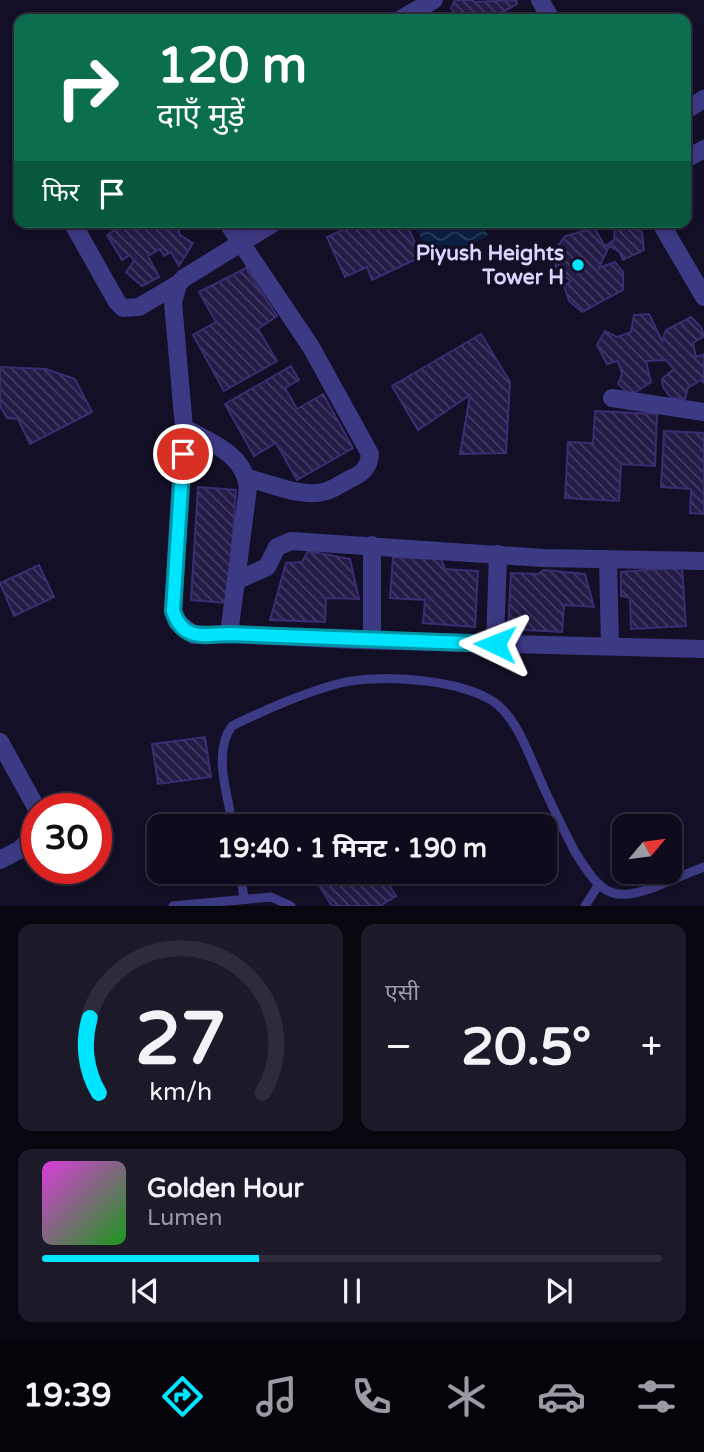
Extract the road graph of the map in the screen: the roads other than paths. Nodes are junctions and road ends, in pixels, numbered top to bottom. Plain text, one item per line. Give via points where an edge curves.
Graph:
1 (434, 0) edge
2 (410, 14) edge
3 (75, 228) edge
4 (232, 228) edge
5 (264, 228) edge
6 (664, 228) edge
7 (240, 242) junction
8 (178, 285) junction
9 (704, 297) edge
10 (612, 398) dead end
11 (704, 412) edge
12 (184, 428) junction
13 (247, 478) junction
14 (372, 545) junction
15 (498, 554) junction
16 (608, 560) junction
17 (704, 561) edge
18 (236, 581) junction
19 (229, 634) junction
20 (372, 640) junction
21 (495, 644) junction
22 (610, 646) junction
23 (704, 649) edge
24 (0, 742) edge
25 (29, 793) edge
26 (231, 814) edge
27 (557, 814) edge
28 (557, 814) edge
29 (21, 848) edge
30 (0, 860) edge
31 (704, 867) edge
32 (242, 884) edge
33 (599, 884) junction
34 (244, 898) junction
35 (173, 906) edge
36 (291, 906) edge
37 (585, 906) edge

1 - 2 street
3 - 8 street via 123,308 139,307
4 - 7 street
5 - 7 street
6 - 9 street
7 - 8 street
7 - 13 street via 311,347 370,454 370,462 359,475 327,491 302,492
8 - 12 street via 173,302
10 - 11 street
12 - 13 street via 222,449 238,462
12 - 19 street via 173,611 177,622 194,635
13 - 18 street
14 - 15 street
14 - 18 street via 291,541 277,547 267,567
14 - 20 street
15 - 16 street
15 - 21 street
16 - 17 street
16 - 22 street
18 - 19 street
19 - 20 street
20 - 21 street
21 - 22 street
22 - 23 street
24 - 25 street
26 - 28 lane via 222,748 232,726 339,683 414,680 445,683 488,697 503,709
27 - 33 lane via 575,852
29 - 30 street
31 - 33 lane via 635,895 617,895
32 - 34 lane
33 - 37 lane
34 - 35 lane
34 - 36 lane via 271,897

